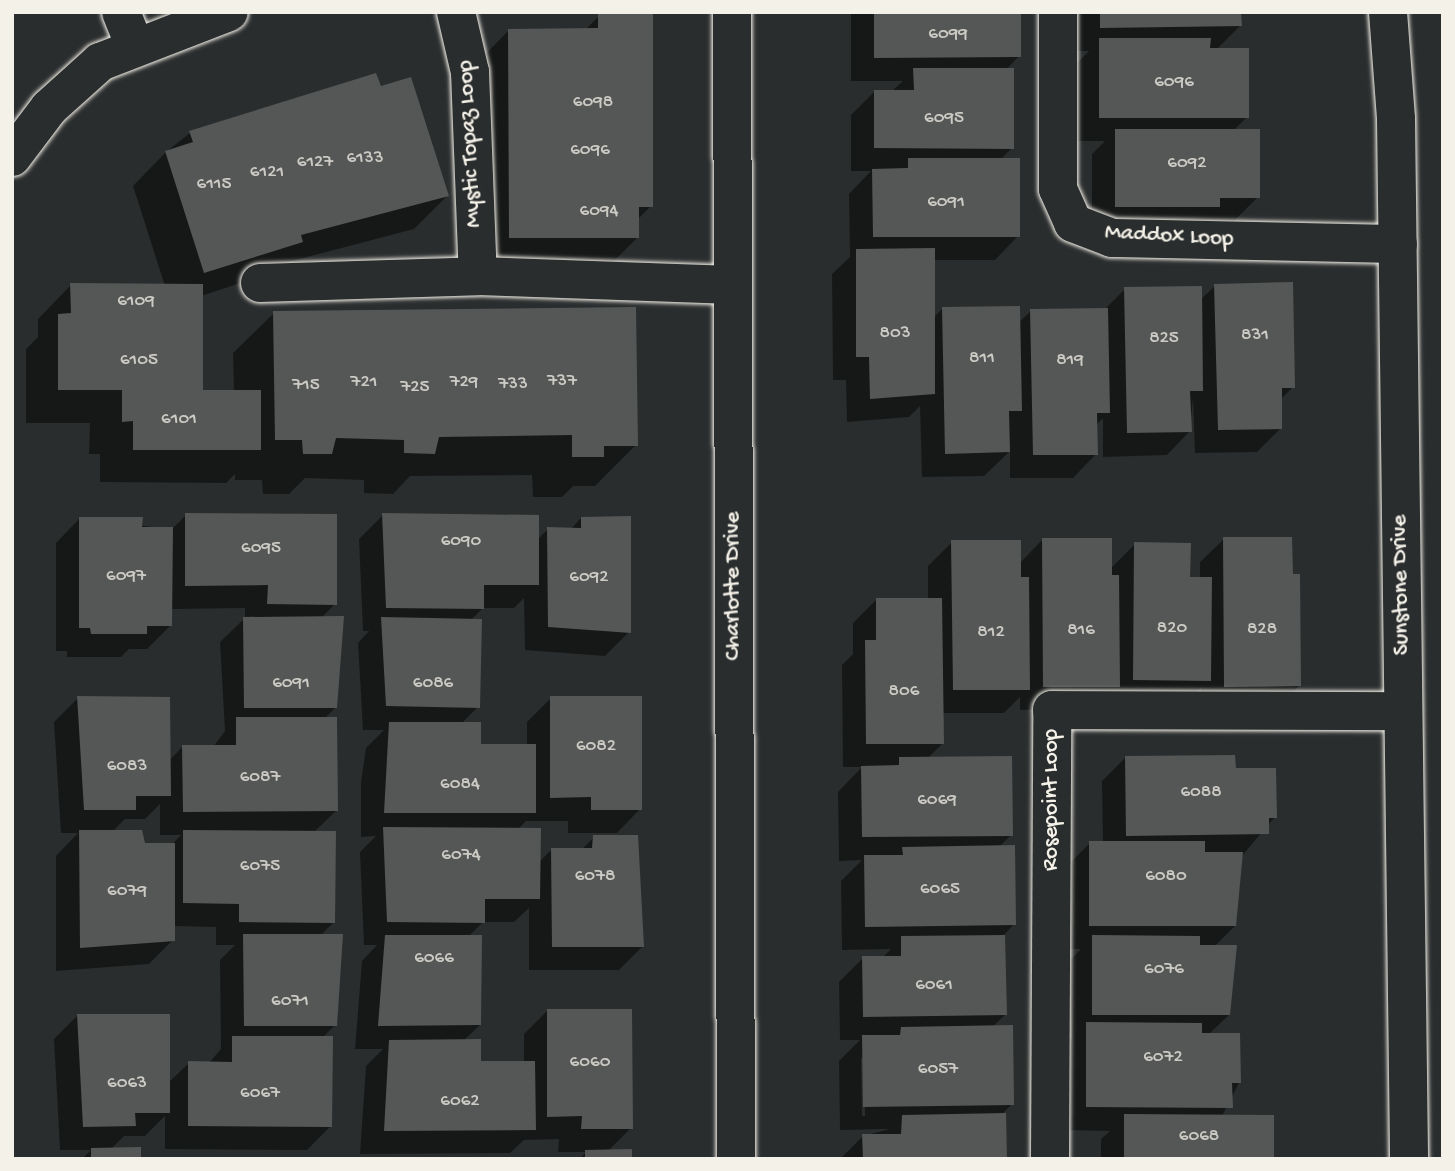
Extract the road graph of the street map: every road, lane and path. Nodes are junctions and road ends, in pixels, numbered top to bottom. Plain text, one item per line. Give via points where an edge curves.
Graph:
1 (229, 12) edge
2 (456, 12) edge
3 (732, 12) edge
4 (1058, 12) edge
5 (1388, 12) edge
6 (127, 28) edge
7 (12, 157) edge
8 (1398, 244) junction
9 (478, 276) junction
10 (260, 283) dead end
11 (733, 285) junction
12 (1403, 711) junction
13 (736, 1159) edge
14 (1050, 1159) edge
15 (1409, 1159) edge

1 - 6 street
2 - 9 street, Mystic Topaz Loop via 470,72
3 - 11 street, Charlotte Drive
4 - 8 street, Maddox Loop via 1058,189 1073,223 1112,238
5 - 8 street, Sunstone Drive
6 - 7 street via 100,62 49,108
8 - 12 street, Sunstone Drive
9 - 10 street
9 - 11 street
11 - 13 street, Charlotte Drive
12 - 14 street, Rosepoint Loop via 1052,710
12 - 15 street, Sunstone Drive

